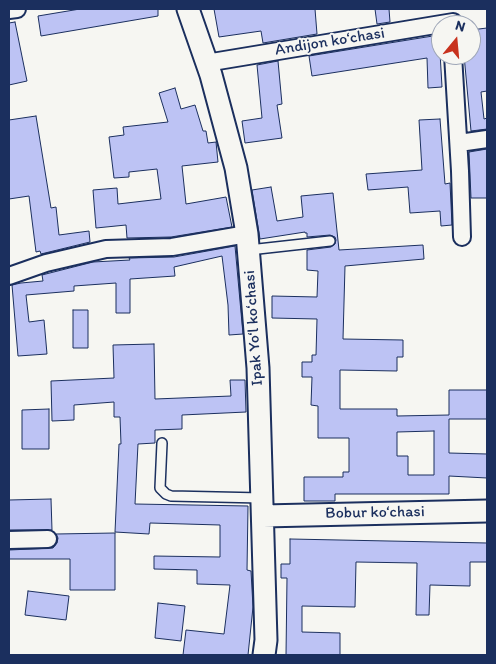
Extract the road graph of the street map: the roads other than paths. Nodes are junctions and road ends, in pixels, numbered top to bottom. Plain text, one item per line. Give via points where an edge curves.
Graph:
1 (17, 9) edge
2 (188, 9) edge
3 (9, 10) edge
4 (431, 23) edge
5 (206, 62) junction
6 (454, 65) edge
7 (487, 139) edge
8 (459, 143) junction
9 (462, 237) dead end
10 (330, 240) dead end
11 (248, 242) junction
12 (9, 276) edge
13 (162, 444) dead end
14 (263, 507) junction
15 (487, 510) edge
16 (48, 539) dead end
17 (9, 540) edge
18 (264, 655) edge

1 - 3 street
2 - 5 street, Ipak Yoʻl koʻchasi
4 - 5 street, Andijon koʻchasi
5 - 11 street, Ipak Yoʻl koʻchasi via 236,168
6 - 8 street
7 - 8 street
8 - 9 street
10 - 11 lane
11 - 12 street via 106,249 46,263
11 - 14 street, Ipak Yoʻl koʻchasi via 258,368
13 - 14 lane via 160,488 166,494
14 - 15 street, Bobur koʻchasi
14 - 18 street, Ipak Yoʻl koʻchasi
16 - 17 street

